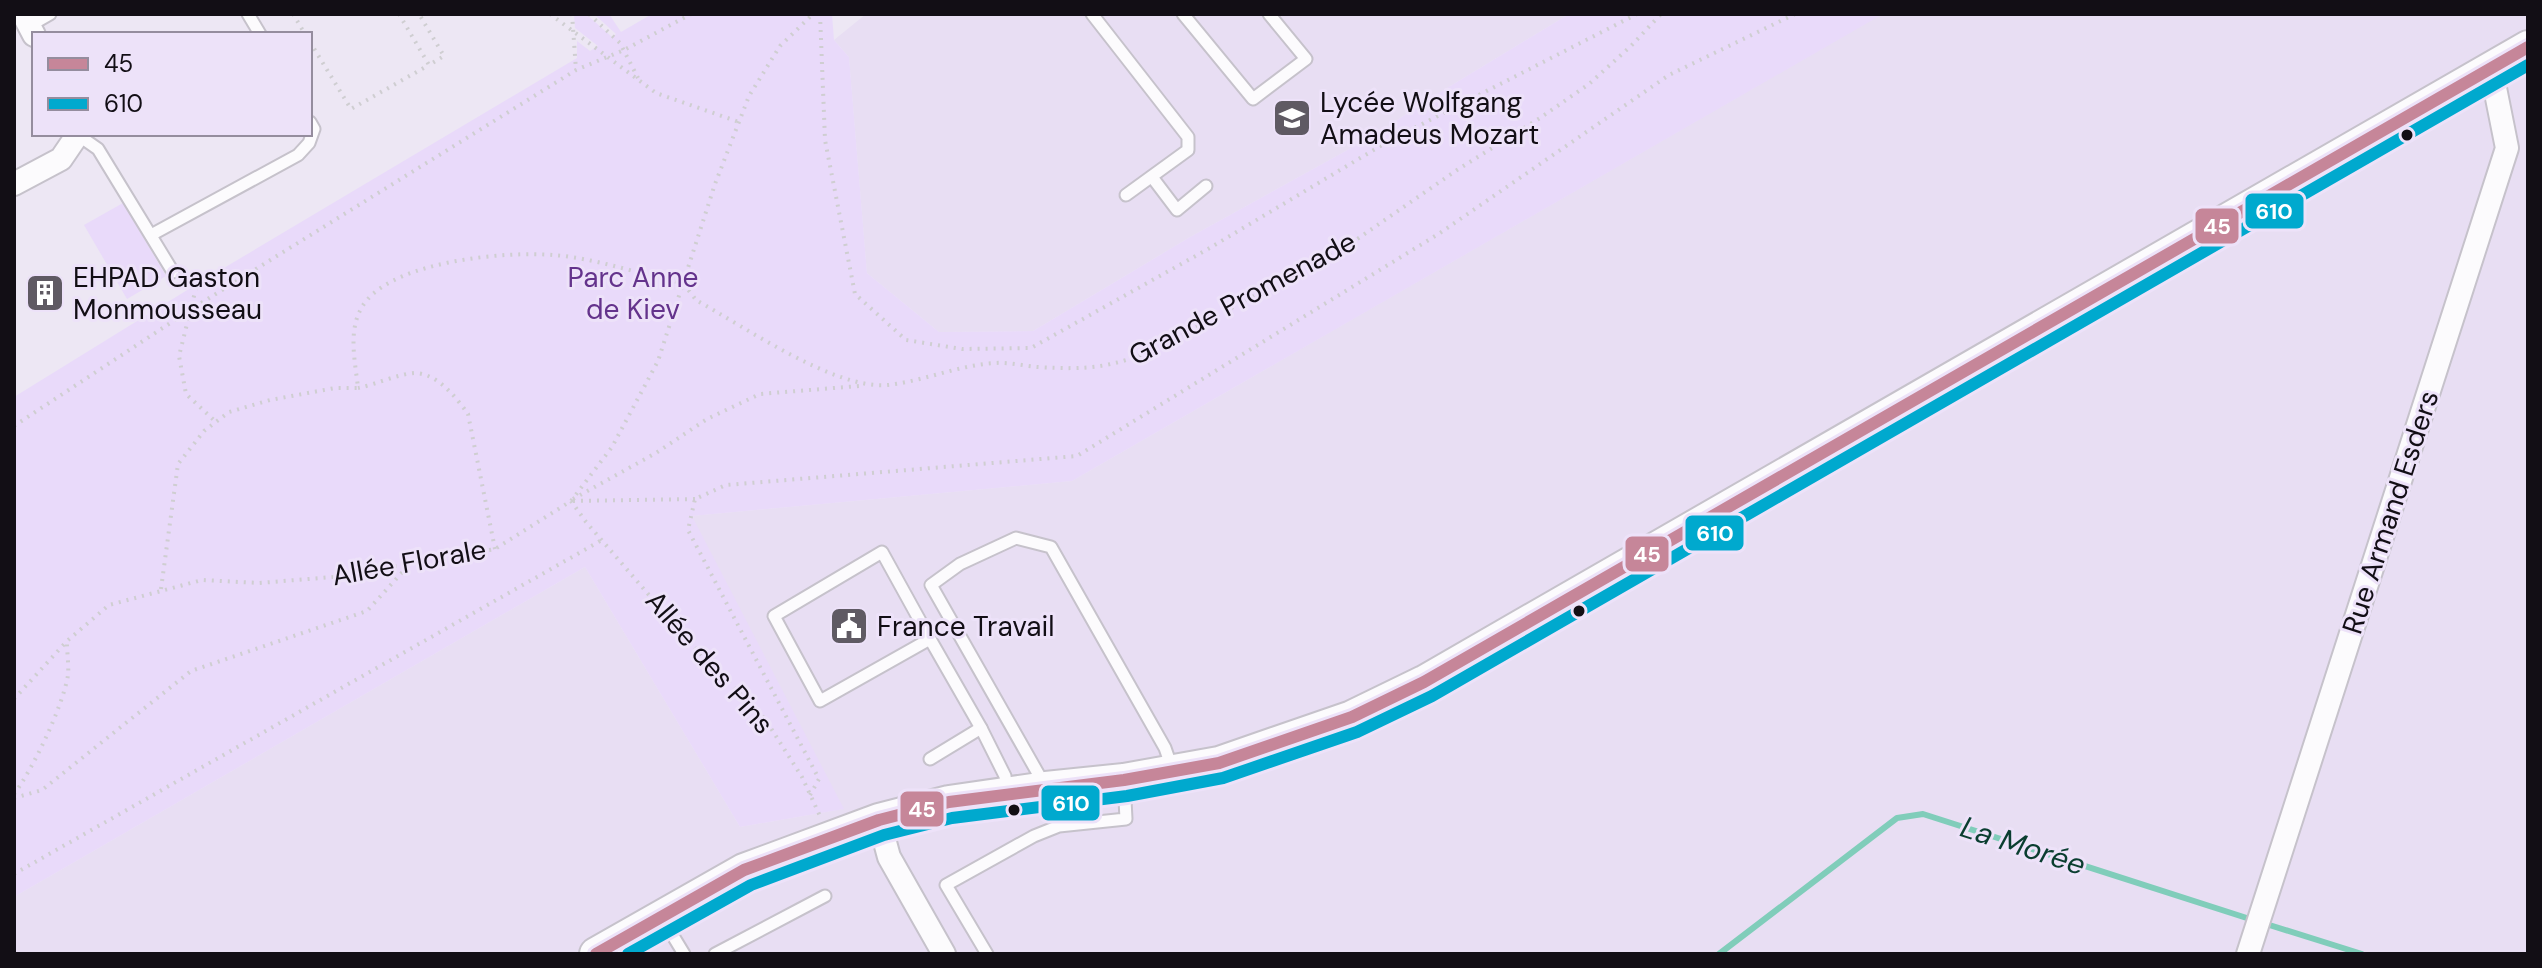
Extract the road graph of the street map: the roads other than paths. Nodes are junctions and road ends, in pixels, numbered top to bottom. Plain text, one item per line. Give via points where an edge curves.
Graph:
1 (50, 14) edge
2 (248, 14) edge
3 (1092, 14) edge
4 (1183, 14) edge
5 (1269, 14) edge
6 (29, 25) edge
7 (259, 32) edge
8 (2528, 47) edge
9 (2491, 68) junction
10 (77, 136) edge
11 (79, 136) edge
12 (312, 136) edge
13 (1152, 177) junction
14 (14, 184) edge
15 (1206, 186) dead end
16 (1126, 195) dead end
17 (151, 235) junction
18 (173, 272) dead end
19 (930, 639) junction
20 (981, 728) junction
21 (930, 759) dead end
22 (1173, 773) junction
23 (1124, 780) junction
24 (1046, 788) junction
25 (1007, 793) junction
26 (879, 820) junction
27 (825, 896) dead end
28 (661, 917) junction
29 (2251, 944) edge
30 (596, 954) edge
31 (684, 954) edge
32 (715, 954) edge
33 (944, 954) edge
34 (987, 954) edge

1 - 6 lane
2 - 7 lane
3 - 13 lane via 1188,137 1188,150
4 - 5 lane via 1253,99 1306,59
8 - 9 street
9 - 22 street via 1424,682 1318,731
9 - 29 street, Rue Armand Esders via 2507,148
10 - 14 street via 61,159
11 - 17 lane via 98,149
12 - 17 lane via 298,155
13 - 15 lane via 1177,210
13 - 16 lane
17 - 18 lane
19 - 19 lane via 882,552 774,616 820,701
19 - 20 lane
20 - 21 lane
20 - 25 lane via 1005,776
22 - 23 street
22 - 24 lane via 1165,748 1051,547 1016,538 960,564 931,585
23 - 24 street
23 - 34 lane via 1126,819 1059,826 946,885
24 - 25 street
25 - 26 street
26 - 28 street via 744,870
26 - 33 street via 889,857
27 - 32 lane
28 - 30 street
28 - 31 lane

